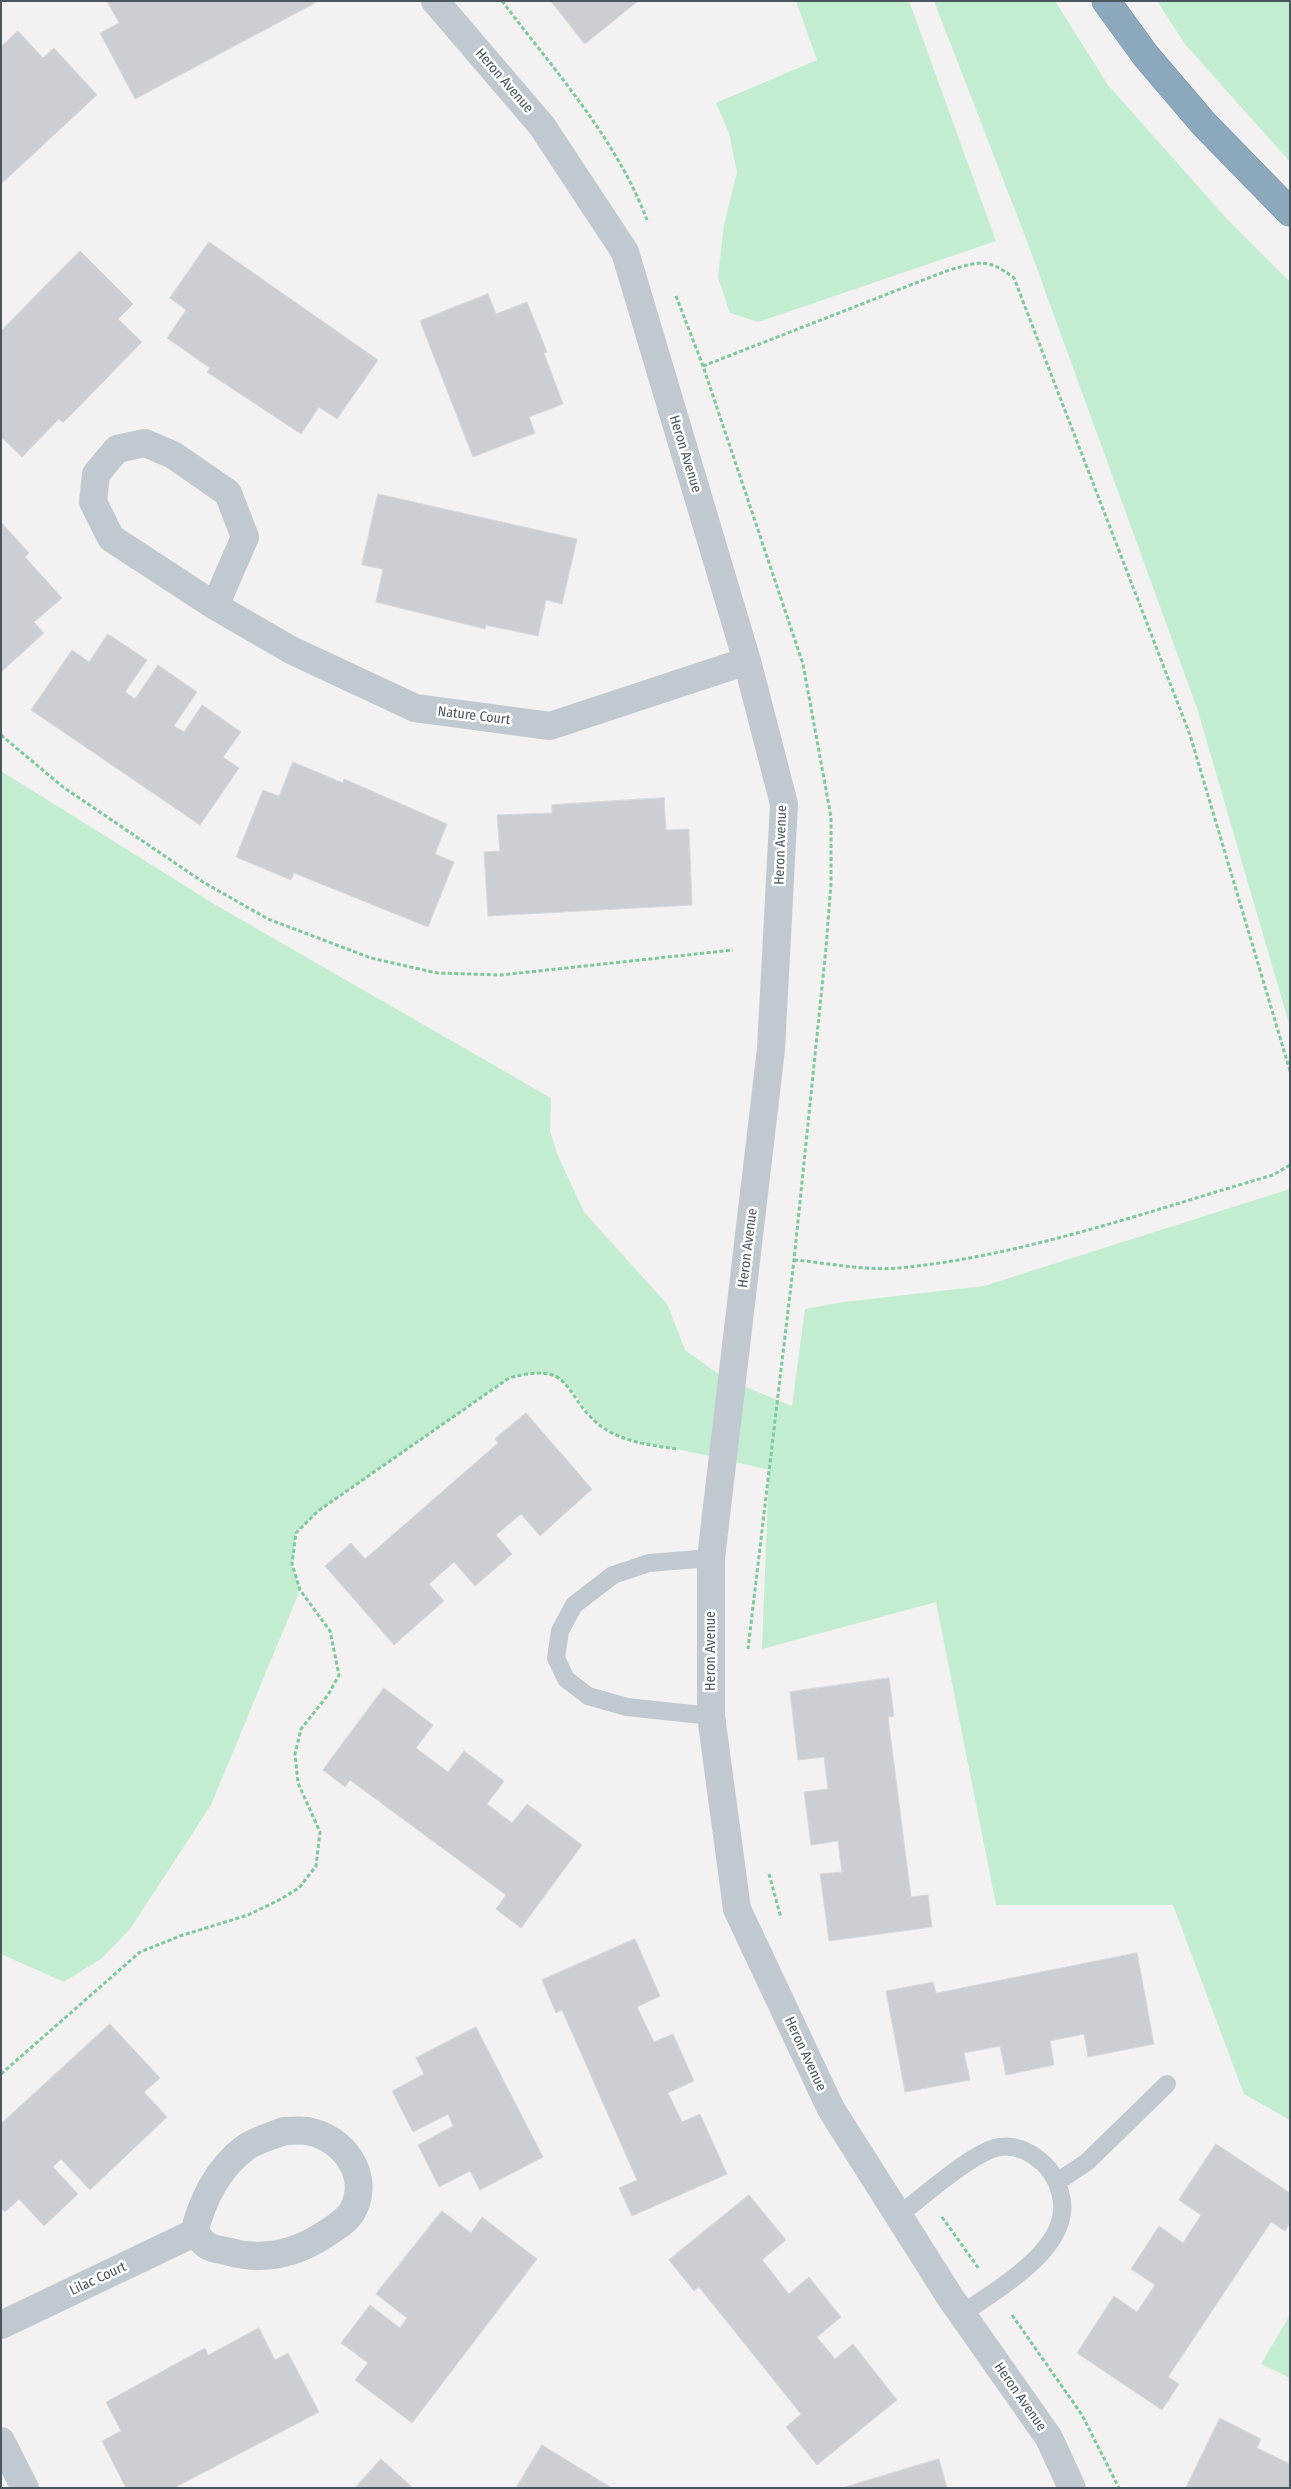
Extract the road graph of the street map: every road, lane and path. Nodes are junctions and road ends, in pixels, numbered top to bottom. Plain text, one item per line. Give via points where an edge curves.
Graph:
1 (435, 1) edge
2 (1106, 1) edge
3 (1290, 212) edge
4 (703, 366) dead end
5 (215, 606) junction
6 (747, 661) junction
7 (1, 735) edge
8 (733, 950) dead end
9 (1290, 1071) edge
10 (1290, 1165) edge
11 (677, 1449) dead end
12 (711, 1558) junction
13 (747, 1655) dead end
14 (711, 1716) junction
15 (768, 1872) dead end
16 (783, 1925) dead end
17 (1, 2074) edge
18 (1167, 2084) dead end
19 (1057, 2182) junction
20 (927, 2194) junction
21 (899, 2215) junction
22 (194, 2233) junction
23 (995, 2291) junction
24 (962, 2314) junction
25 (1, 2325) edge
26 (1, 2441) edge
27 (25, 2488) edge
28 (1072, 2488) edge
29 (1119, 2488) edge

1 - 6 street, Heron Avenue via 542,126 625,252
2 - 3 highway via 1146,56 1204,124
4 - 9 path via 957,268 981,262 998,267 1014,278 1190,735
5 - 5 street, Nature Court via 245,537 228,493 174,455 145,443 117,449 96,474 93,502 111,538
5 - 6 street, Nature Court via 291,650 415,708 550,726
6 - 12 street, Heron Avenue via 784,804 771,1049
7 - 8 path via 63,787 203,882 268,919 371,958 437,973 502,975
10 - 13 path via 1273,1175 1051,1240 954,1260 897,1268 794,1260
11 - 17 path via 642,1444 620,1436 598,1424 570,1387 555,1375 530,1372 509,1378 318,1511 296,1533 292,1564 300,1590 330,1631 338,1675 328,1695 301,1729 295,1754 298,1783 320,1832 316,1866 299,1888 271,1904 140,1952
12 - 14 street, Heron Avenue
12 - 14 lane via 649,1563 612,1574 574,1605 560,1631 556,1658 566,1679 588,1696 628,1707
14 - 21 street, Heron Avenue via 736,1909 831,2109
15 - 16 path
18 - 19 lane via 1087,2162
19 - 20 lane via 1049,2168 1036,2157 1007,2146 978,2156
19 - 23 lane via 1062,2199 1059,2229 1039,2256
20 - 21 lane
20 - 23 path
21 - 24 street, Heron Avenue
22 - 22 street via 208,2246 241,2256 268,2257 294,2250 339,2225 352,2210 359,2189 358,2174 349,2155 328,2140 308,2131 284,2131 245,2147 221,2172 201,2206
22 - 25 street, Lilac Court
23 - 24 lane
23 - 29 path via 1082,2415
24 - 28 street, Heron Avenue via 1049,2438
26 - 27 street

